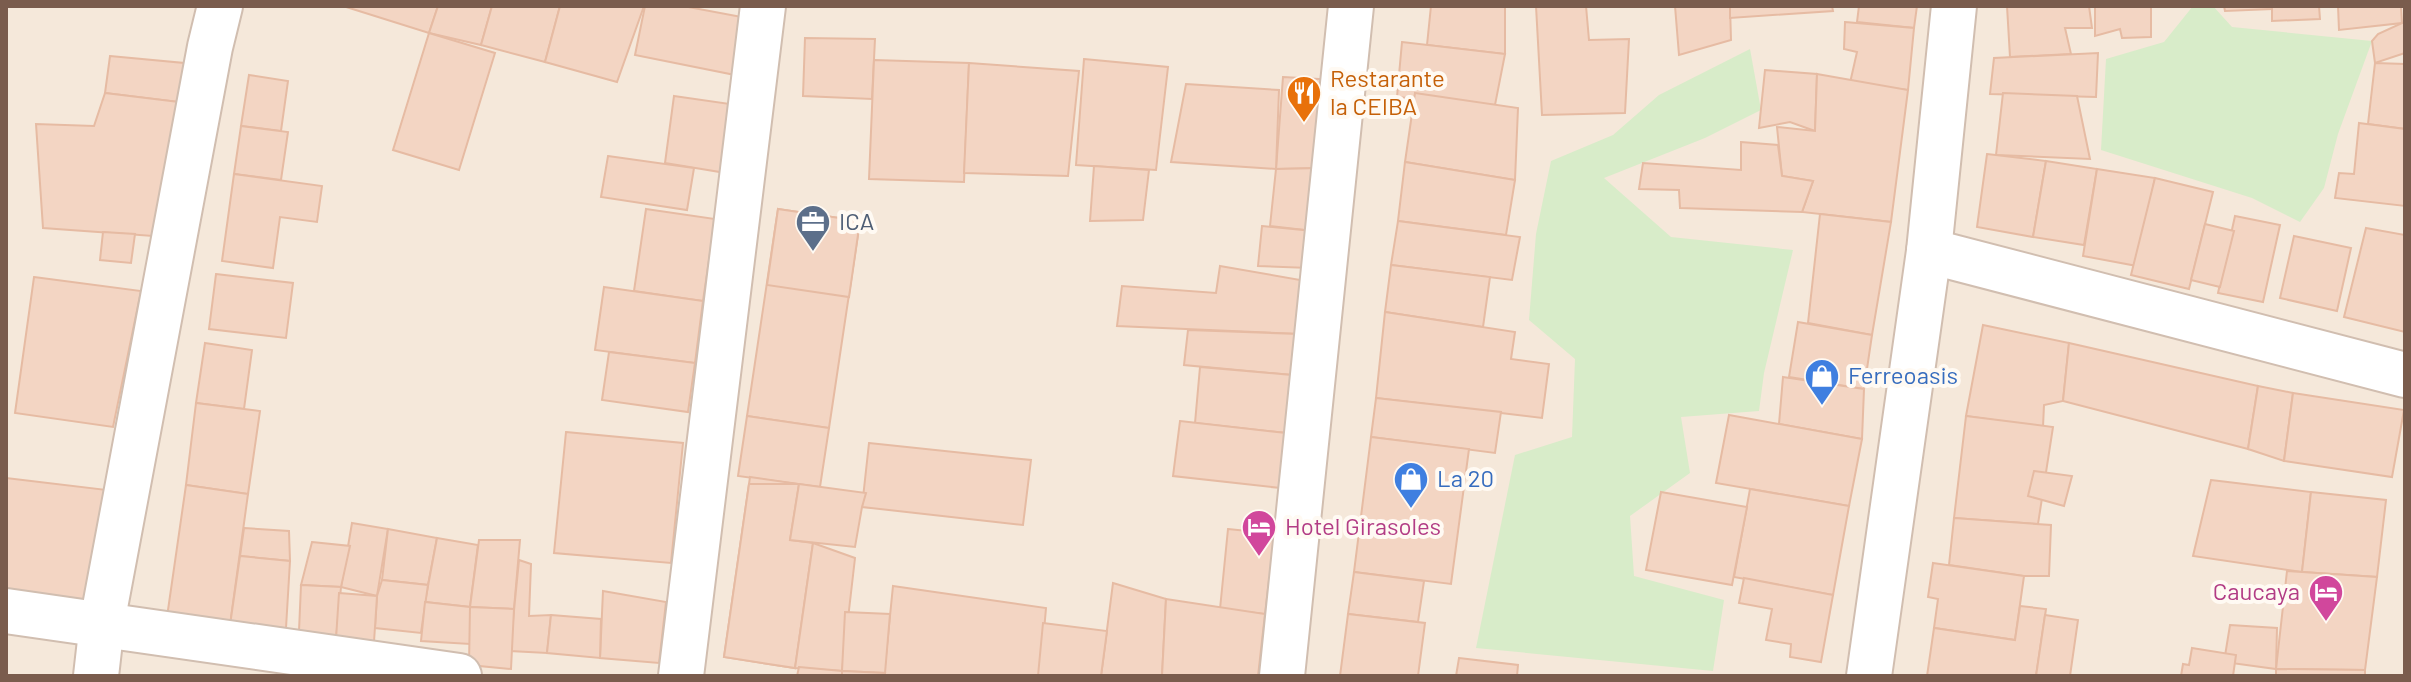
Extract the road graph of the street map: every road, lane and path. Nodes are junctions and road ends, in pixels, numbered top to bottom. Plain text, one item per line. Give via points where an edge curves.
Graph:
1 (220, 6) edge
2 (763, 6) edge
3 (1351, 6) edge
4 (1954, 6) edge
5 (1929, 251) junction
6 (2405, 375) edge
7 (6, 611) edge
8 (102, 623) junction
9 (96, 676) edge
10 (459, 676) edge
11 (681, 676) edge
12 (1282, 676) edge
13 (1869, 676) edge

1 - 8 street
2 - 11 street
3 - 12 street
4 - 5 street
5 - 6 street
5 - 13 street
7 - 8 street
8 - 9 street
8 - 10 street

